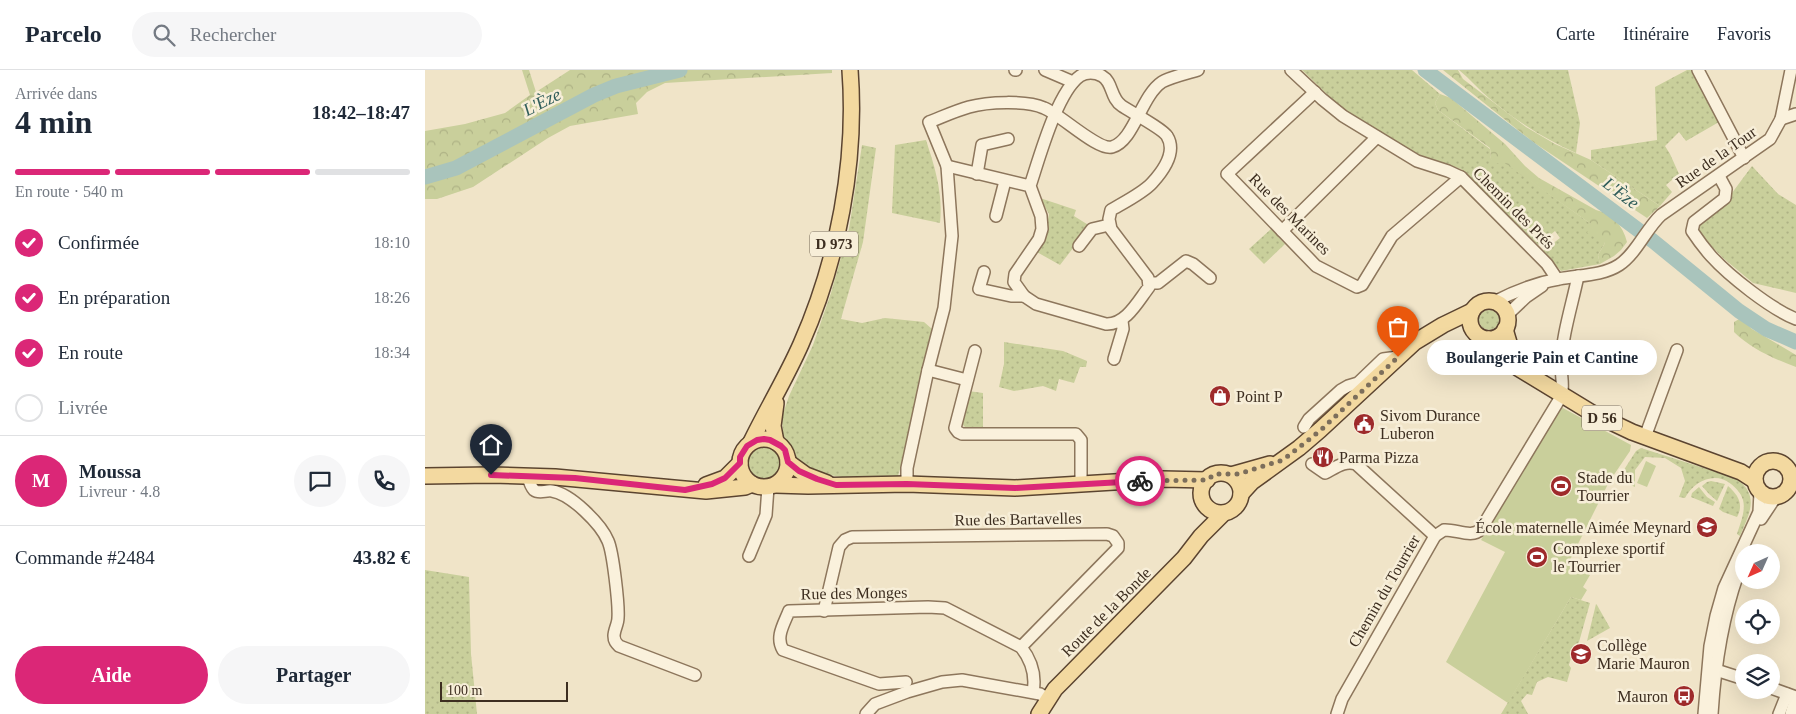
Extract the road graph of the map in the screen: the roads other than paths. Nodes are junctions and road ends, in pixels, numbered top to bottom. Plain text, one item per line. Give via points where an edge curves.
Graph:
1 (850, 70) edge
2 (1045, 70) edge
3 (1104, 70) edge
4 (1198, 70) edge
5 (1291, 70) edge
6 (1698, 70) edge
7 (1791, 70) edge
8 (1073, 82) junction
9 (1109, 82) junction
10 (1315, 92) junction
11 (1785, 96) junction
12 (1796, 107) edge
13 (1055, 114) junction
14 (1796, 114) edge
15 (1138, 117) junction
16 (1781, 119) junction
17 (1377, 137) junction
18 (1008, 139) dead end
19 (1745, 158) junction
20 (947, 166) junction
21 (977, 174) junction
22 (1719, 176) junction
23 (1461, 177) junction
24 (1005, 181) junction
25 (1030, 186) junction
26 (996, 216) dead end
27 (1109, 225) junction
28 (1282, 230) junction
29 (1079, 246) dead end
30 (984, 272) dead end
31 (1577, 276) junction
32 (1210, 278) dead end
33 (1552, 281) junction
34 (1149, 283) junction
35 (1024, 296) junction
36 (1494, 302) junction
37 (1472, 311) junction
38 (1796, 319) edge
39 (1122, 321) junction
40 (1506, 322) junction
41 (1435, 330) junction
42 (1482, 336) junction
43 (1677, 350) dead end
44 (975, 351) dead end
45 (1398, 357) junction
46 (1113, 359) dead end
47 (928, 370) junction
48 (1535, 378) junction
49 (967, 380) junction
50 (779, 392) junction
51 (1562, 395) junction
52 (1304, 427) dead end
53 (1645, 437) junction
54 (751, 442) junction
55 (776, 442) junction
56 (1283, 460) junction
57 (1708, 460) junction
58 (788, 462) junction
59 (740, 463) junction
60 (1312, 464) dead end
61 (1763, 464) junction
62 (1792, 469) edge
63 (1231, 475) junction
64 (425, 476) edge
65 (528, 476) junction
66 (1163, 479) junction
67 (1207, 480) junction
68 (752, 484) junction
69 (907, 484) junction
70 (1081, 484) junction
71 (836, 485) junction
72 (1793, 485) edge
73 (772, 486) junction
74 (1757, 486) junction
75 (685, 490) junction
76 (1241, 494) junction
77 (1775, 498) junction
78 (1204, 500) junction
79 (1224, 513) junction
80 (1201, 536) junction
81 (1435, 536) junction
82 (1749, 544) edge
83 (749, 556) dead end
84 (1735, 581) edge
85 (824, 611) junction
86 (1021, 648) junction
87 (1716, 670) junction
88 (695, 675) dead end
89 (1735, 676) edge
90 (906, 682) dead end
91 (1780, 691) edge
92 (1033, 692) junction
93 (1793, 696) edge
94 (1048, 699) junction
95 (866, 714) edge
96 (1039, 714) edge
97 (1337, 714) edge
98 (1704, 714) edge
99 (1712, 714) edge
100 (1779, 714) edge
101 (1791, 714) edge

1 - 50 main road, D 973 via 850,159 838,226 814,310
2 - 8 street
3 - 9 street
4 - 15 street via 1163,82 1147,97
5 - 10 street, Chemin des Prés
6 - 19 street
7 - 11 street, Rue de la Tour
8 - 9 street via 1091,72
8 - 13 street
9 - 15 street via 1116,102
10 - 17 street, Chemin des Prés via 1343,116
10 - 28 street, Rue des Marines via 1227,174
11 - 12 street
11 - 16 street, Rue de la Tour
13 - 15 street via 1102,147 1112,148 1128,134
13 - 20 street via 1044,107 1029,104 997,103 969,107 929,122
13 - 25 street
14 - 16 street
15 - 27 street via 1167,134 1170,158 1151,184 1111,210
16 - 19 street, Rue de la Tour via 1770,139
17 - 23 street, Chemin des Prés via 1417,161
17 - 28 street
18 - 21 street via 982,145
19 - 22 street, Rue de la Tour
20 - 21 street
20 - 47 street via 952,236 943,308
21 - 24 street
22 - 31 street, Rue de la Tour via 1653,223 1623,262 1611,270
22 - 38 street via 1726,189 1725,198 1695,222 1692,231 1712,257 1748,289
23 - 28 street, Rue des Marines via 1392,236 1362,285 1357,287 1316,266
23 - 33 street, Chemin des Prés via 1547,264
24 - 25 street
24 - 26 street
25 - 35 street via 1041,216 1042,229 1039,239 1015,274 1014,282
27 - 29 street via 1092,229
27 - 34 street
30 - 35 street via 979,289
31 - 33 street
31 - 51 street, D 56 via 1562,353
32 - 34 street via 1186,262 1158,283
33 - 36 street via 1520,289
33 - 40 street via 1527,297
34 - 39 street
35 - 39 street via 1036,304 1106,324
36 - 37 main road via 1481,303
36 - 40 main road via 1500,305
37 - 41 main road
37 - 42 main road via 1471,323
39 - 46 street via 1123,329
40 - 42 main road via 1501,334
40 - 48 main road via 1510,346
41 - 42 main road via 1457,328
41 - 45 main road
42 - 48 main road via 1505,358
43 - 53 street
44 - 49 street
45 - 52 street via 1383,359 1358,383 1345,387
45 - 56 main road via 1321,430
47 - 49 street
47 - 69 street via 907,468
48 - 51 main road
49 - 70 street via 955,428 958,432 1076,434 1081,440
50 - 54 main road, D 973
50 - 55 main road, D 973 via 773,418
51 - 53 main road, D 56 via 1592,413
51 - 81 street, Chemin du Tourrier via 1481,529 1472,534 1444,530
53 - 57 main road, D 56
54 - 55 main road via 764,439
54 - 59 main road via 743,451
55 - 58 main road via 785,450
56 - 63 main road
56 - 76 main road
57 - 61 main road, D 56 via 1742,465
57 - 74 main road, D 56 via 1741,472
58 - 71 main road via 806,474
58 - 73 main road via 785,475
59 - 68 main road via 745,479
59 - 75 main road via 725,478
60 - 81 street via 1325,473 1345,463 1356,464
61 - 62 main road via 1779,462
61 - 74 main road via 1757,471
62 - 72 main road
63 - 67 main road via 1221,473
63 - 76 main road via 1239,483
64 - 65 main road
65 - 75 main road
65 - 88 street via 534,490 563,494 577,504 598,524 609,542 618,618 613,637 615,642
66 - 67 main road
66 - 70 main road
66 - 78 main road via 1181,484
67 - 78 main road via 1203,484
68 - 73 main road
68 - 75 main road via 705,491
69 - 70 main road via 1000,488
69 - 71 main road
71 - 73 main road
72 - 77 main road
73 - 83 street via 766,515
74 - 77 main road via 1764,495
74 - 98 street via 1759,512 1724,588 1716,616
76 - 79 main road via 1234,509
77 - 82 street
78 - 79 main road via 1217,513
78 - 80 main road, Route de la Bonde via 1206,514
79 - 80 main road, Route de la Bonde
80 - 94 main road, Route de la Bonde via 1184,558
81 - 97 street, Chemin du Tourrier via 1342,699
84 - 87 street
85 - 86 street, Rue des Monges via 945,608
85 - 86 street, Rue des Bartavelles via 839,547 852,537 1113,536 1118,548
85 - 90 street, Rue des Monges via 789,611 780,633 779,644 783,650 879,684
86 - 92 street via 1032,667
87 - 89 street
87 - 99 street
91 - 93 street
92 - 94 street
92 - 95 street via 962,680 942,682 875,704
93 - 100 street
93 - 101 street
94 - 96 main road, Route de la Bonde

